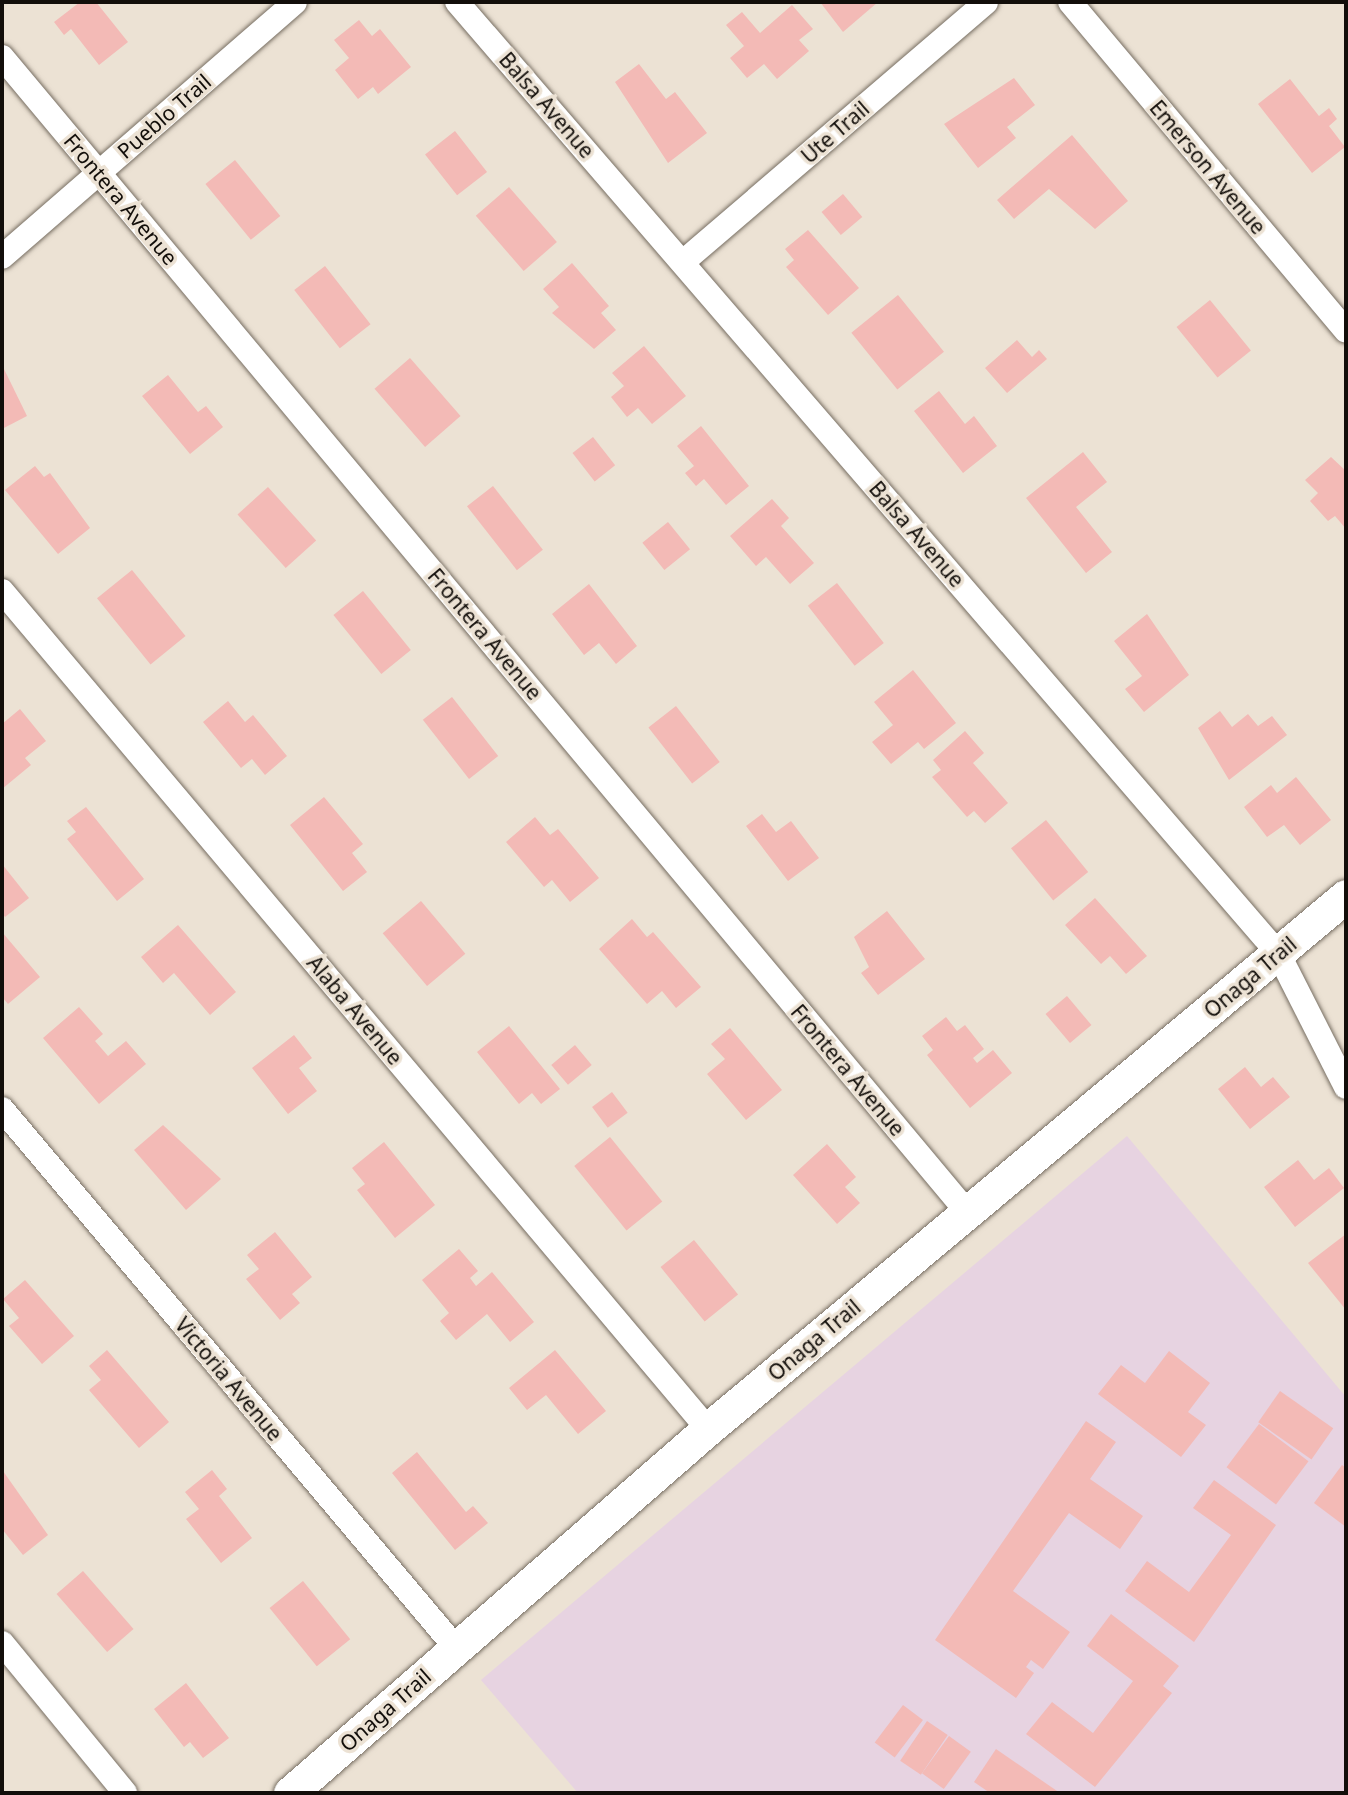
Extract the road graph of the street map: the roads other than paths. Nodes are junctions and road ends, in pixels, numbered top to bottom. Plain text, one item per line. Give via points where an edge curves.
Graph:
1 (295, 2) edge
2 (457, 2) edge
3 (986, 2) edge
4 (1070, 2) edge
5 (2, 57) edge
6 (99, 172) junction
7 (2, 257) edge
8 (683, 262) junction
9 (1346, 331) edge
10 (2, 591) edge
11 (1346, 896) edge
12 (1278, 953) junction
13 (1346, 1087) edge
14 (2, 1109) edge
15 (967, 1212) junction
16 (708, 1429) junction
17 (2, 1643) edge
18 (456, 1648) junction
19 (125, 1793) edge
20 (290, 1793) edge

1 - 6 street, Pueblo Trail
2 - 8 street, Balsa Avenue
3 - 8 street, Ute Trail
4 - 9 street, Emerson Avenue
5 - 6 street, Frontera Avenue
6 - 7 street, Pueblo Trail
6 - 15 street, Frontera Avenue
8 - 12 street, Balsa Avenue
10 - 16 street, Alaba Avenue
11 - 12 street, Onaga Trail
12 - 13 street, Balsa Avenue
12 - 15 street, Onaga Trail
14 - 18 street, Victoria Avenue
15 - 16 street, Onaga Trail
16 - 18 street, Onaga Trail
17 - 19 street
18 - 20 street, Onaga Trail

